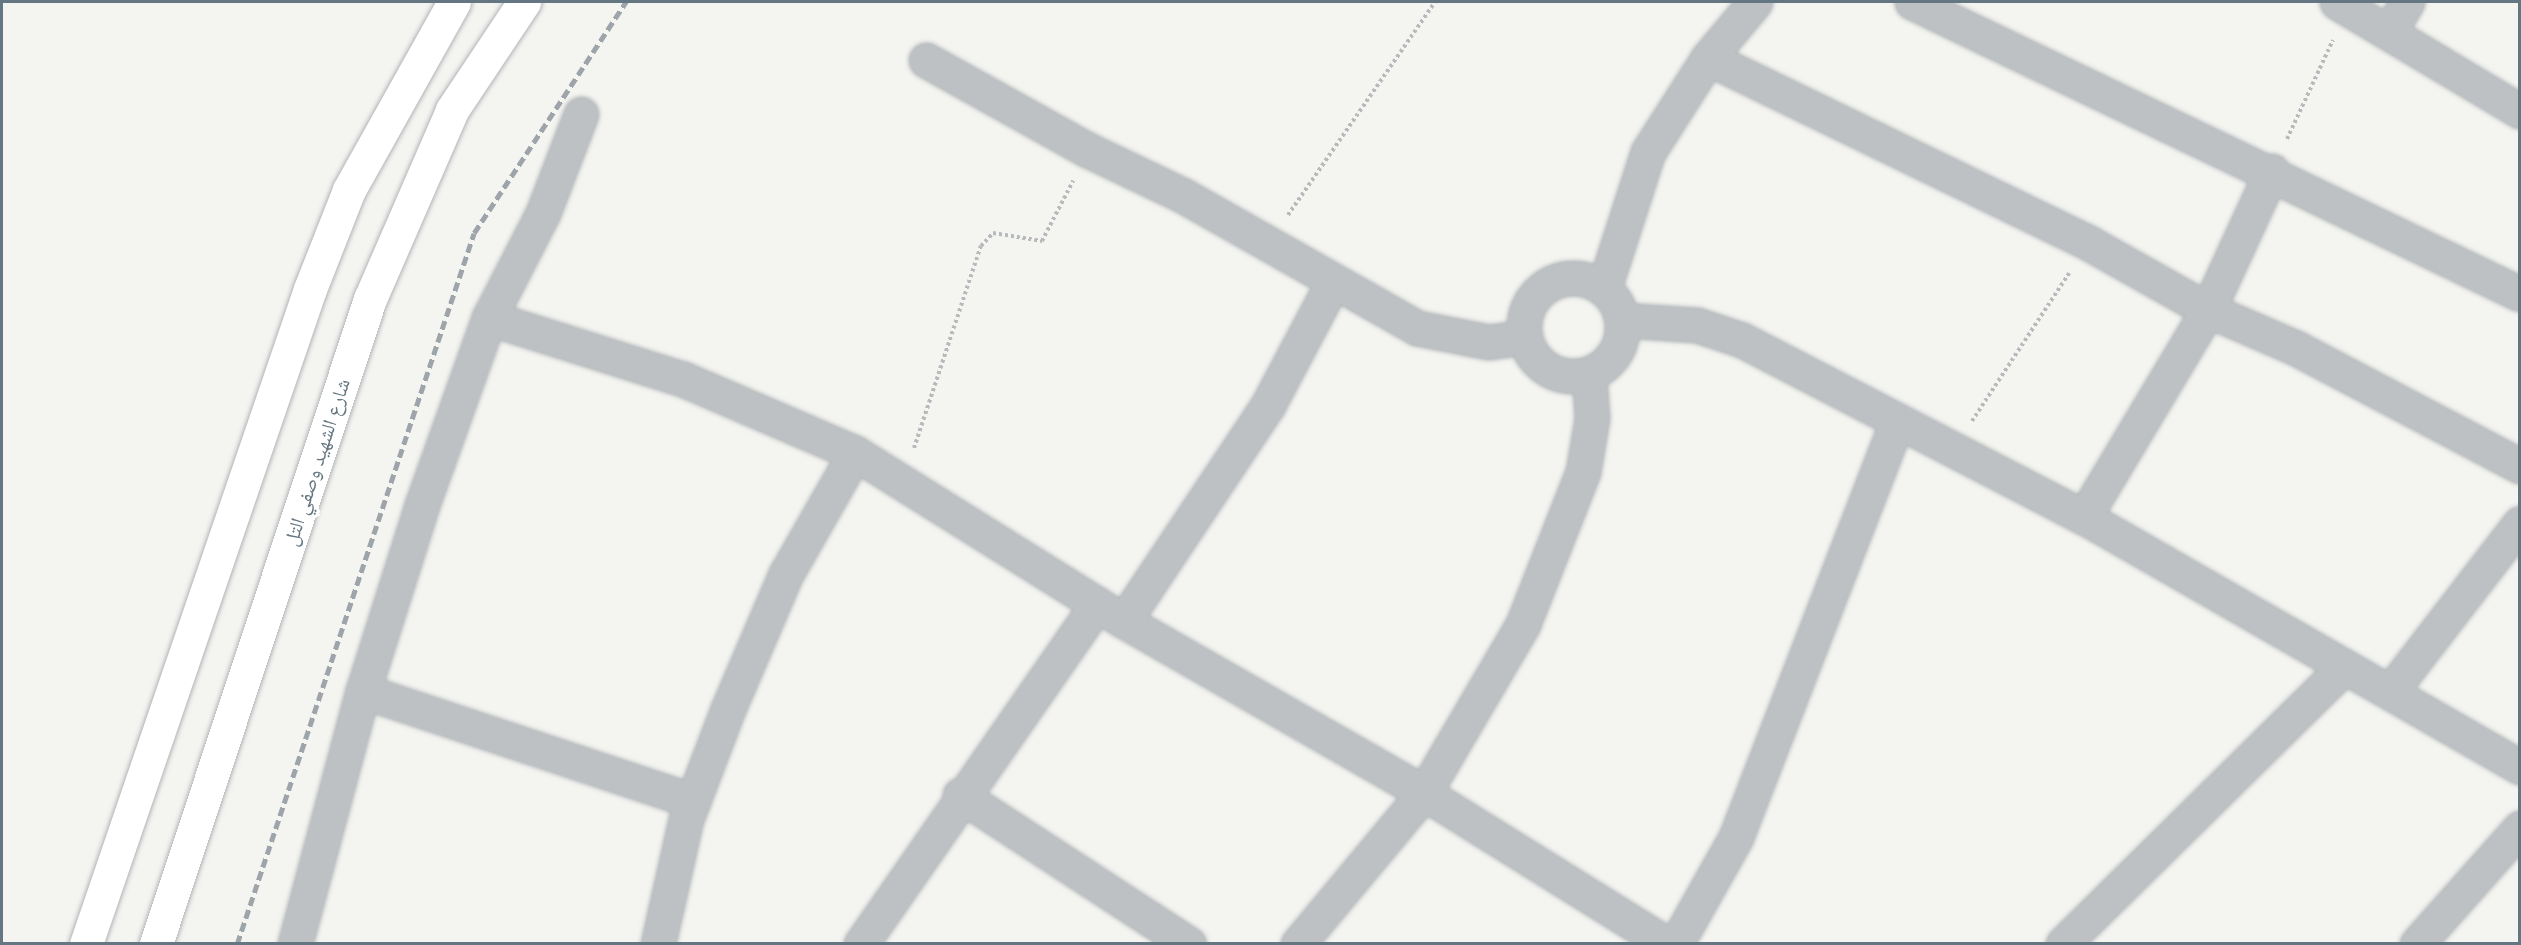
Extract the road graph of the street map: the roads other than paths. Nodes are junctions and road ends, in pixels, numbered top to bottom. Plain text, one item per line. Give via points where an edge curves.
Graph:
1 (454, 2) edge
2 (525, 2) edge
3 (1755, 2) edge
4 (1912, 2) edge
5 (2407, 2) edge
6 (2343, 5) edge
7 (2390, 32) junction
8 (1708, 58) junction
9 (926, 60) dead end
10 (2520, 111) edge
11 (581, 114) dead end
12 (2272, 171) junction
13 (1333, 282) junction
14 (1604, 288) junction
15 (2520, 294) edge
16 (2208, 310) junction
17 (489, 318) junction
18 (1623, 320) junction
19 (1524, 337) junction
20 (1590, 374) junction
21 (1897, 421) junction
22 (855, 453) junction
23 (2520, 466) edge
24 (2084, 517) junction
25 (2520, 523) edge
26 (1097, 604) junction
27 (1124, 621) junction
28 (2344, 667) junction
29 (363, 691) junction
30 (2390, 692) junction
31 (2520, 767) edge
32 (1424, 793) junction
33 (960, 795) junction
34 (693, 801) junction
35 (2520, 828) edge
36 (86, 944) edge
37 (156, 944) edge
38 (295, 944) edge
39 (658, 944) edge
40 (861, 944) edge
41 (1189, 944) edge
42 (1298, 944) edge
43 (1667, 944) edge
44 (1676, 944) edge
45 (2063, 944) edge
46 (2417, 944) edge

1 - 36 main road via 349,190 310,290
2 - 37 main road, شارع الشهيد وصفي التل via 452,110 370,298
3 - 8 street
4 - 12 street
5 - 7 street
6 - 7 street
7 - 10 street
8 - 14 street via 1648,152
8 - 16 street via 2089,243
9 - 13 street via 1088,150 1268,242
11 - 17 street via 543,213
12 - 15 street
12 - 16 street
13 - 19 street via 1433,335 1489,342
13 - 27 street via 1268,405
14 - 18 street
14 - 19 street via 1588,280 1554,282 1528,306
16 - 23 street via 2296,348
16 - 24 street
17 - 22 street via 683,380
17 - 29 street
18 - 20 street via 1620,344 1608,363
18 - 21 street via 1697,325 1742,340
19 - 20 street via 1547,370 1568,377
20 - 32 street via 1588,444 1554,552 1523,624
21 - 24 street
21 - 44 street via 1736,837
22 - 26 street via 901,478
22 - 34 street via 770,608
24 - 28 street
25 - 30 street
26 - 27 street
26 - 33 street
27 - 32 street
28 - 30 street
28 - 45 street
29 - 34 street
29 - 38 street
30 - 31 street
32 - 42 street
32 - 43 street
33 - 40 street
33 - 41 street
34 - 39 street
35 - 46 street

